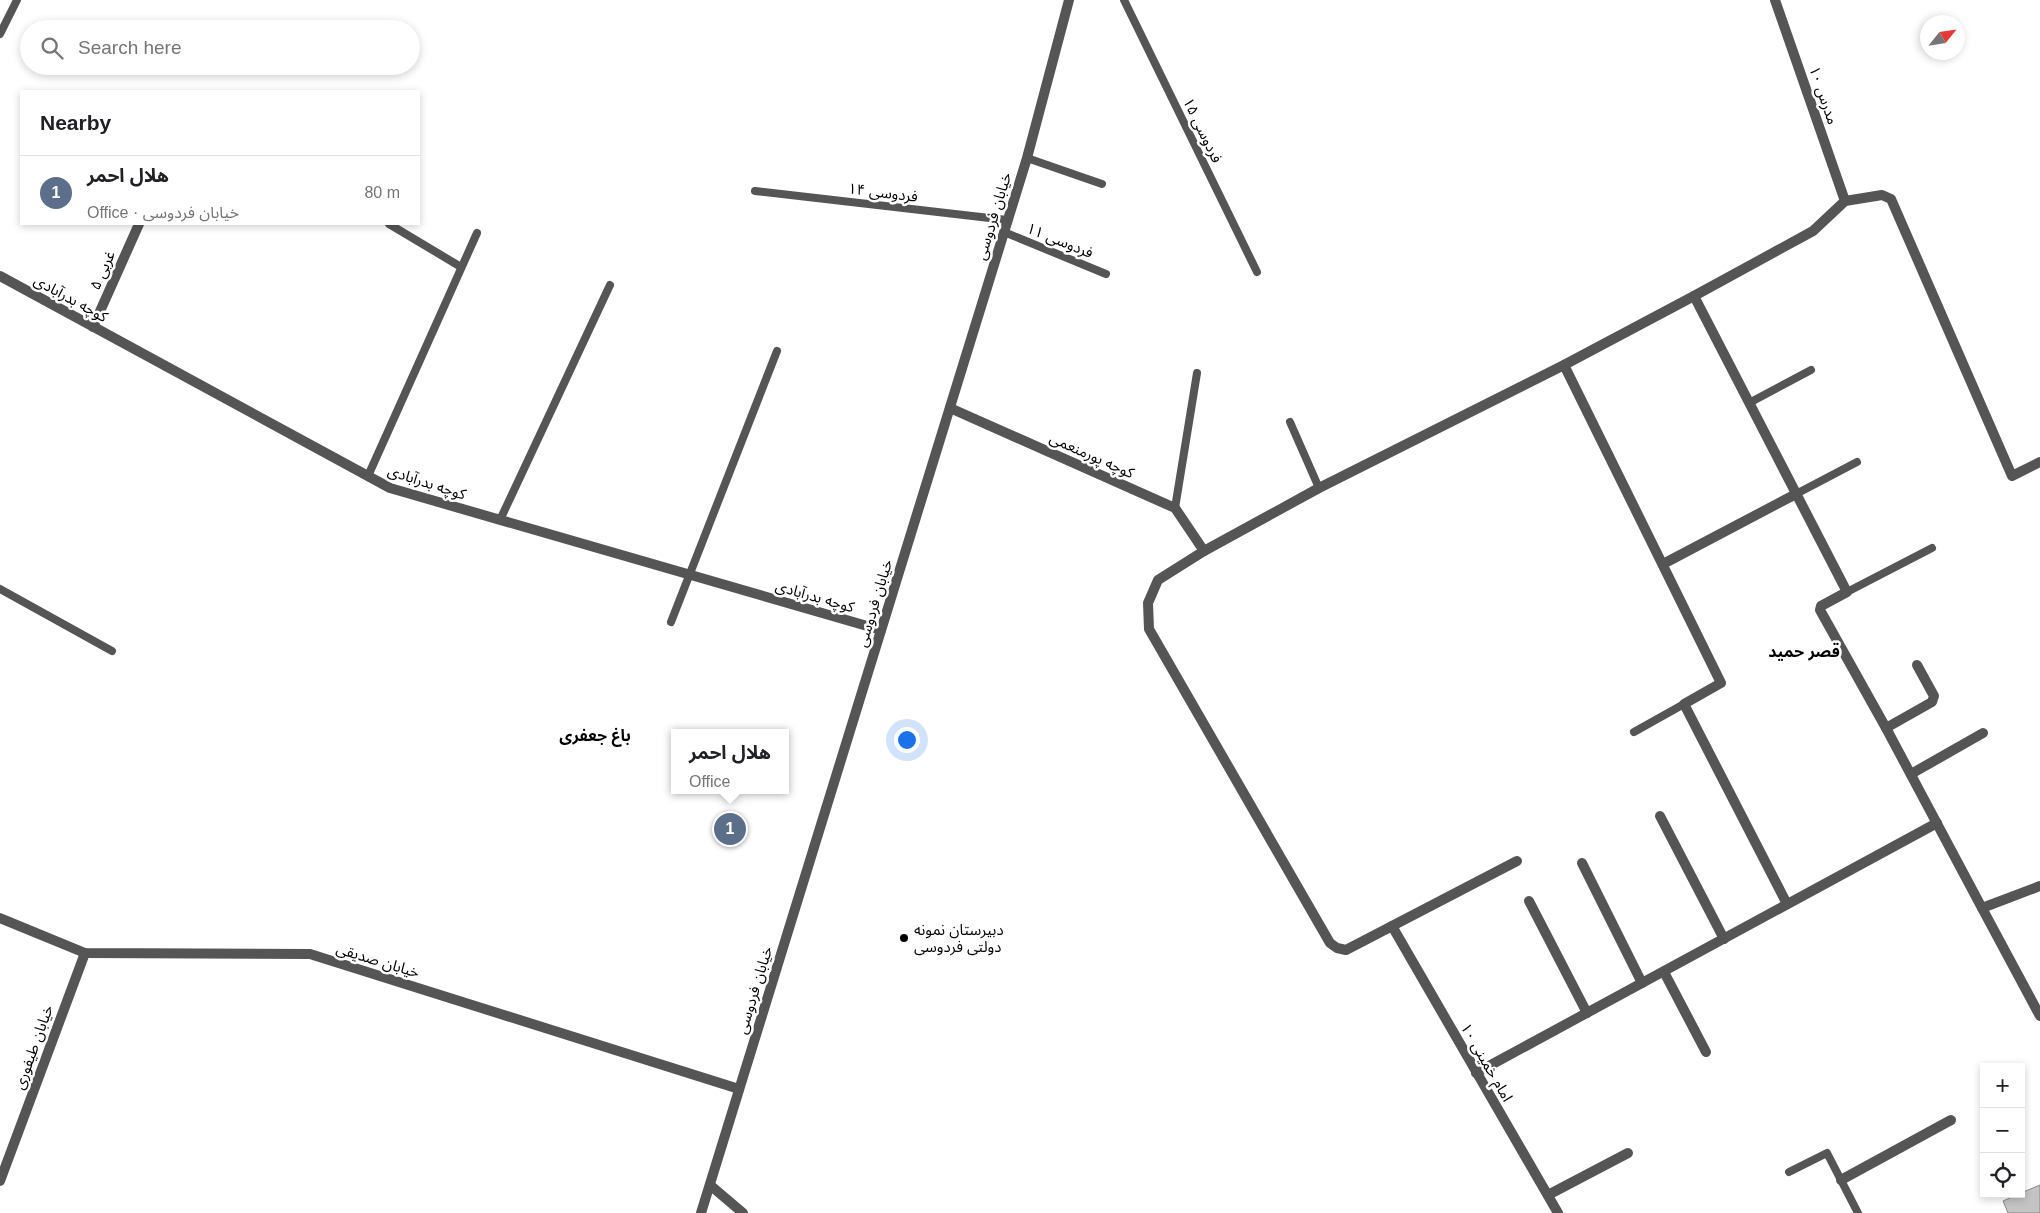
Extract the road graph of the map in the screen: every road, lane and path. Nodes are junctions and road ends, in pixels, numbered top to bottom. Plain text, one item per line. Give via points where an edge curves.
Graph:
1 (17, 0) edge
2 (1069, 0) edge
3 (1124, 0) edge
4 (1775, 0) edge
5 (0, 34) edge
6 (1027, 158) junction
7 (1102, 184) dead end
8 (755, 191) dead end
9 (1845, 201) junction
10 (1007, 220) junction
11 (139, 225) edge
12 (391, 225) edge
13 (1004, 232) junction
14 (477, 233) dead end
15 (461, 267) junction
16 (1257, 272) dead end
17 (1106, 274) dead end
18 (0, 276) edge
19 (610, 285) dead end
20 (1694, 296) junction
21 (93, 327) junction
22 (777, 351) dead end
23 (1564, 365) junction
24 (1811, 370) dead end
25 (1197, 373) dead end
26 (1749, 403) junction
27 (950, 408) junction
28 (1290, 422) dead end
29 (1857, 462) dead end
30 (2040, 462) edge
31 (368, 476) junction
32 (1319, 488) junction
33 (1796, 494) junction
34 (1175, 508) junction
35 (500, 520) junction
36 (1932, 548) dead end
37 (1204, 551) junction
38 (1663, 564) junction
39 (690, 575) junction
40 (0, 589) edge
41 (1847, 592) junction
42 (671, 622) dead end
43 (881, 630) junction
44 (112, 650) dead end
45 (1917, 665) dead end
46 (1684, 704) junction
47 (1886, 728) junction
48 (1634, 732) dead end
49 (1983, 733) dead end
50 (1911, 774) junction
51 (1660, 816) dead end
52 (1937, 823) junction
53 (1517, 861) dead end
54 (1582, 863) dead end
55 (2040, 886) edge
56 (1529, 901) dead end
57 (1787, 904) junction
58 (1982, 908) junction
59 (0, 918) edge
60 (1392, 926) junction
61 (1724, 939) junction
62 (85, 952) junction
63 (1664, 972) junction
64 (1642, 983) junction
65 (1587, 1013) junction
66 (2040, 1016) edge
67 (1706, 1052) dead end
68 (1476, 1073) junction
69 (739, 1089) junction
70 (1952, 1120) dead end
71 (1628, 1153) dead end
72 (1789, 1172) dead end
73 (1841, 1180) junction
74 (0, 1181) edge
75 (710, 1185) junction
76 (1548, 1195) junction
77 (701, 1213) edge
78 (743, 1213) edge
79 (1558, 1213) edge
80 (1858, 1213) edge

1 - 5 lane
2 - 6 street, خیابان فردوسی
3 - 16 lane, فردوسی ۱۵
4 - 9 street, مدرس ۱۰
6 - 7 lane
6 - 10 street, خیابان فردوسی
8 - 10 lane, فردوسی ۱۴
9 - 20 street via 1813,231
9 - 30 street via 1882,194 1891,199 2012,476
10 - 13 street, خیابان فردوسی
11 - 21 street, ۵ غربی
12 - 15 lane
13 - 17 lane, فردوسی ۱۱
13 - 27 street, خیابان فردوسی
14 - 15 lane
15 - 31 lane
18 - 21 street, کوچه بدرآبادی
19 - 35 lane
20 - 23 street
20 - 26 street
21 - 31 street, کوچه بدرآبادی
22 - 39 lane
23 - 32 street
23 - 38 street
24 - 26 lane
25 - 34 lane
26 - 33 street
27 - 34 street, کوچه پورمنعمی
27 - 43 street, خیابان فردوسی
28 - 32 lane
29 - 33 lane
31 - 35 street, کوچه بدرآبادی via 390,488
32 - 37 street
33 - 38 street
33 - 41 street
34 - 37 street
35 - 39 street, کوچه بدرآبادی
36 - 41 lane
37 - 60 street via 1158,580 1148,603 1149,629 1330,943 1346,950
38 - 46 street via 1721,682
39 - 42 lane
39 - 43 street, کوچه بدرآبادی
40 - 44 lane
41 - 47 street via 1820,610
43 - 69 street, خیابان فردوسی
45 - 47 street via 1934,699
46 - 48 lane
46 - 57 street
47 - 50 street
49 - 50 street
50 - 52 street
51 - 61 street
52 - 57 street
52 - 58 street
53 - 60 street
54 - 64 street
55 - 58 street
56 - 65 street
57 - 61 street
58 - 66 street
59 - 62 street, خیابان صدیقی
60 - 68 street, امام خمینی ۱۰
61 - 63 street
62 - 69 street, خیابان صدیقی via 310,954
62 - 74 street, خیابان طیفوری
63 - 64 street
63 - 67 street
64 - 65 street
65 - 68 street
68 - 76 street, امام خمینی ۱۰
69 - 75 street, خیابان فردوسی
70 - 73 street
71 - 76 street
72 - 73 lane via 1827,1153
73 - 80 lane
75 - 77 street, خیابان فردوسی
75 - 78 street
76 - 79 street, امام خمینی ۱۰

